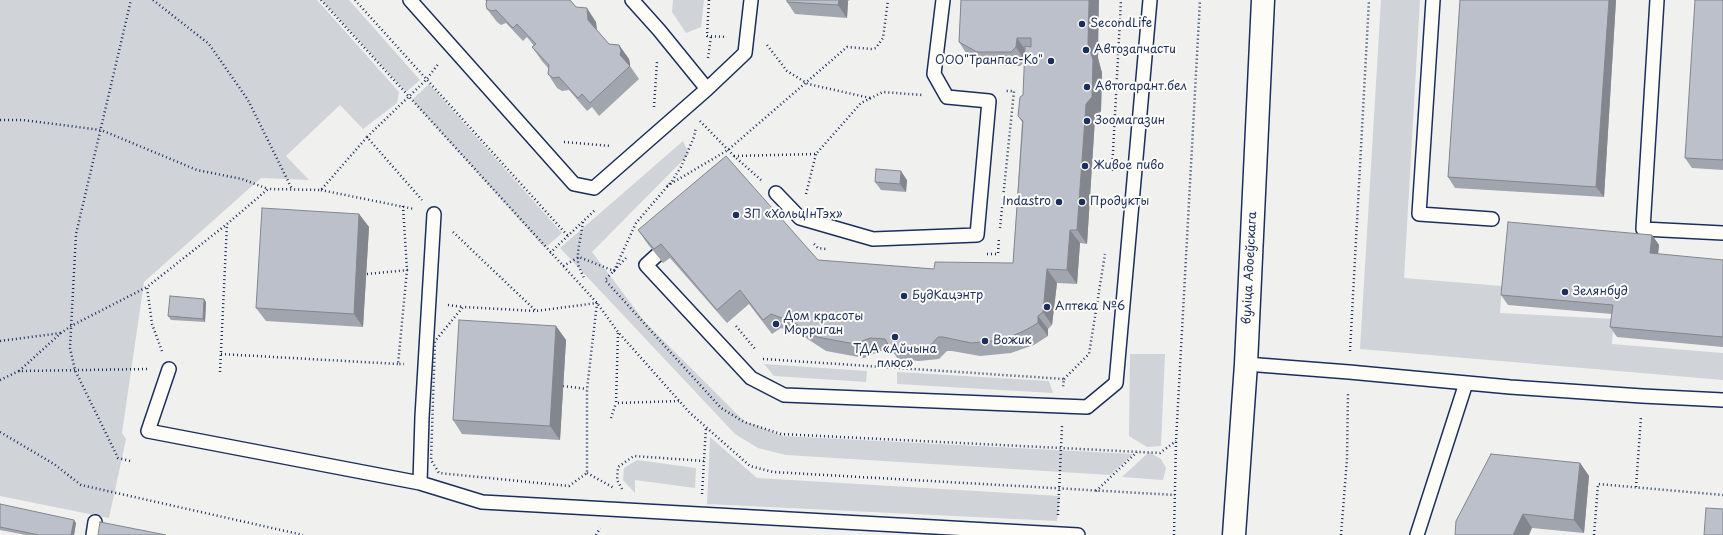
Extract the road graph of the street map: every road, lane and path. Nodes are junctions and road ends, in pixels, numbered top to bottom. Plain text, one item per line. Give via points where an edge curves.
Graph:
1 (131, 0) edge
2 (153, 0) edge
3 (321, 0) edge
4 (356, 0) edge
5 (410, 0) edge
6 (632, 0) edge
7 (709, 0) edge
8 (751, 0) edge
9 (888, 0) edge
10 (943, 0) edge
11 (1121, 0) edge
12 (1150, 0) edge
13 (1200, 0) edge
14 (1263, 0) edge
15 (1369, 0) edge
16 (1433, 0) edge
17 (1657, 0) edge
18 (660, 30) junction
19 (734, 37) dead end
20 (766, 44) dead end
21 (451, 46) junction
22 (426, 80) junction
23 (707, 89) junction
24 (1000, 90) dead end
25 (947, 97) junction
26 (409, 98) junction
27 (871, 98) junction
28 (654, 113) dead end
29 (699, 119) dead end
30 (0, 120) edge
31 (696, 125) dead end
32 (101, 130) junction
33 (367, 136) junction
34 (559, 142) dead end
35 (617, 146) dead end
36 (728, 150) junction
37 (816, 154) junction
38 (734, 156) junction
39 (1112, 178) dead end
40 (667, 186) junction
41 (268, 189) junction
42 (292, 189) junction
43 (776, 193) joint
44 (403, 206) dead end
45 (434, 214) joint
46 (800, 218) junction
47 (1492, 219) dead end
48 (583, 222) dead end
49 (227, 224) junction
50 (1723, 232) edge
51 (568, 236) dead end
52 (813, 243) dead end
53 (1106, 247) dead end
54 (834, 249) dead end
55 (982, 254) dead end
56 (657, 255) edge
57 (563, 266) junction
58 (430, 267) junction
59 (407, 270) junction
60 (367, 274) dead end
61 (584, 278) dead end
62 (147, 287) junction
63 (597, 303) junction
64 (71, 326) junction
65 (618, 332) junction
66 (61, 333) junction
67 (0, 341) edge
68 (221, 354) junction
69 (398, 364) junction
70 (1246, 364) junction
71 (430, 367) junction
72 (169, 368) junction
73 (75, 370) junction
74 (19, 371) junction
75 (220, 372) dead end
76 (1349, 372) junction
77 (1064, 379) dead end
78 (0, 380) edge
79 (1466, 383) junction
80 (563, 386) dead end
81 (587, 389) junction
82 (1642, 396) junction
83 (1723, 400) edge
84 (679, 401) junction
85 (616, 403) junction
86 (611, 418) dead end
87 (0, 432) edge
88 (1138, 451) dead end
89 (130, 461) dead end
90 (704, 461) dead end
91 (587, 473) junction
92 (420, 483) junction
93 (1636, 487) junction
94 (615, 489) dead end
95 (624, 492) dead end
96 (1096, 492) junction
97 (1176, 495) junction
98 (1723, 495) edge
99 (303, 535) edge
100 (1078, 535) edge
101 (1174, 535) edge
102 (1234, 535) edge
103 (1341, 535) edge
104 (1417, 535) edge
105 (1594, 535) edge

1 - 32 path
2 - 42 path via 209,44 248,100
3 - 26 path
4 - 22 path
5 - 21 lane
6 - 18 lane
7 - 19 path via 707,36
8 - 23 lane via 745,53
9 - 36 path via 883,38 876,48 847,47
10 - 25 lane via 934,74
11 - 39 path
12 - 56 lane via 1116,383 1087,407 784,395 751,378 646,265
13 - 97 path via 1176,441
14 - 70 main road, вуліца Адоеўскага
15 - 76 path
16 - 47 lane via 1419,214
17 - 50 lane via 1643,229
18 - 23 lane
18 - 28 path
20 - 27 path via 787,71 808,84
21 - 22 path
21 - 23 lane via 574,184 594,188
22 - 26 path
22 - 51 path
24 - 55 path via 1014,92 998,254
25 - 27 path via 883,92
25 - 46 lane via 989,101 976,235 873,239
26 - 33 path
26 - 57 path
27 - 37 path via 861,103
29 - 36 path
30 - 32 path via 23,120
31 - 40 path via 688,154
32 - 41 path via 197,170 242,179
32 - 64 path via 76,234
33 - 42 path via 321,190
33 - 45 path
34 - 35 path
36 - 38 path
36 - 40 path
37 - 38 path
37 - 46 path
38 - 43 path
40 - 57 path via 636,223 614,271 579,257
41 - 42 path
41 - 49 path
43 - 46 lane
44 - 59 path
45 - 58 lane
48 - 61 path via 578,265
49 - 62 path
49 - 68 path
52 - 54 path via 818,248
53 - 77 path via 1089,354
57 - 63 path
58 - 59 path
58 - 71 lane
59 - 60 path
59 - 69 path
62 - 64 path
62 - 72 path via 152,324
63 - 65 path
63 - 71 path via 536,311 463,307 435,341
63 - 81 path
64 - 66 path
64 - 73 path via 70,348
65 - 84 path
65 - 85 path
66 - 67 path
66 - 74 path
68 - 69 path
68 - 75 path
69 - 71 path
70 - 76 lane
70 - 102 main road, вуліца Адоеўскага
71 - 91 path via 431,460 439,473 569,486
71 - 92 lane
72 - 73 path
72 - 92 lane via 148,431
73 - 74 path
73 - 89 path via 118,458
74 - 78 path
76 - 79 lane
76 - 103 path via 1347,459
79 - 82 lane
79 - 104 lane
80 - 81 path
81 - 91 path
82 - 83 lane
82 - 93 path
84 - 85 path
84 - 96 path via 750,466 773,472
85 - 86 path
87 - 99 path via 54,464 81,485
88 - 96 path
90 - 95 path via 634,456 618,467 617,480
91 - 94 path
92 - 100 lane via 482,502
93 - 98 path
93 - 105 path via 1598,484
96 - 97 path
97 - 101 path

